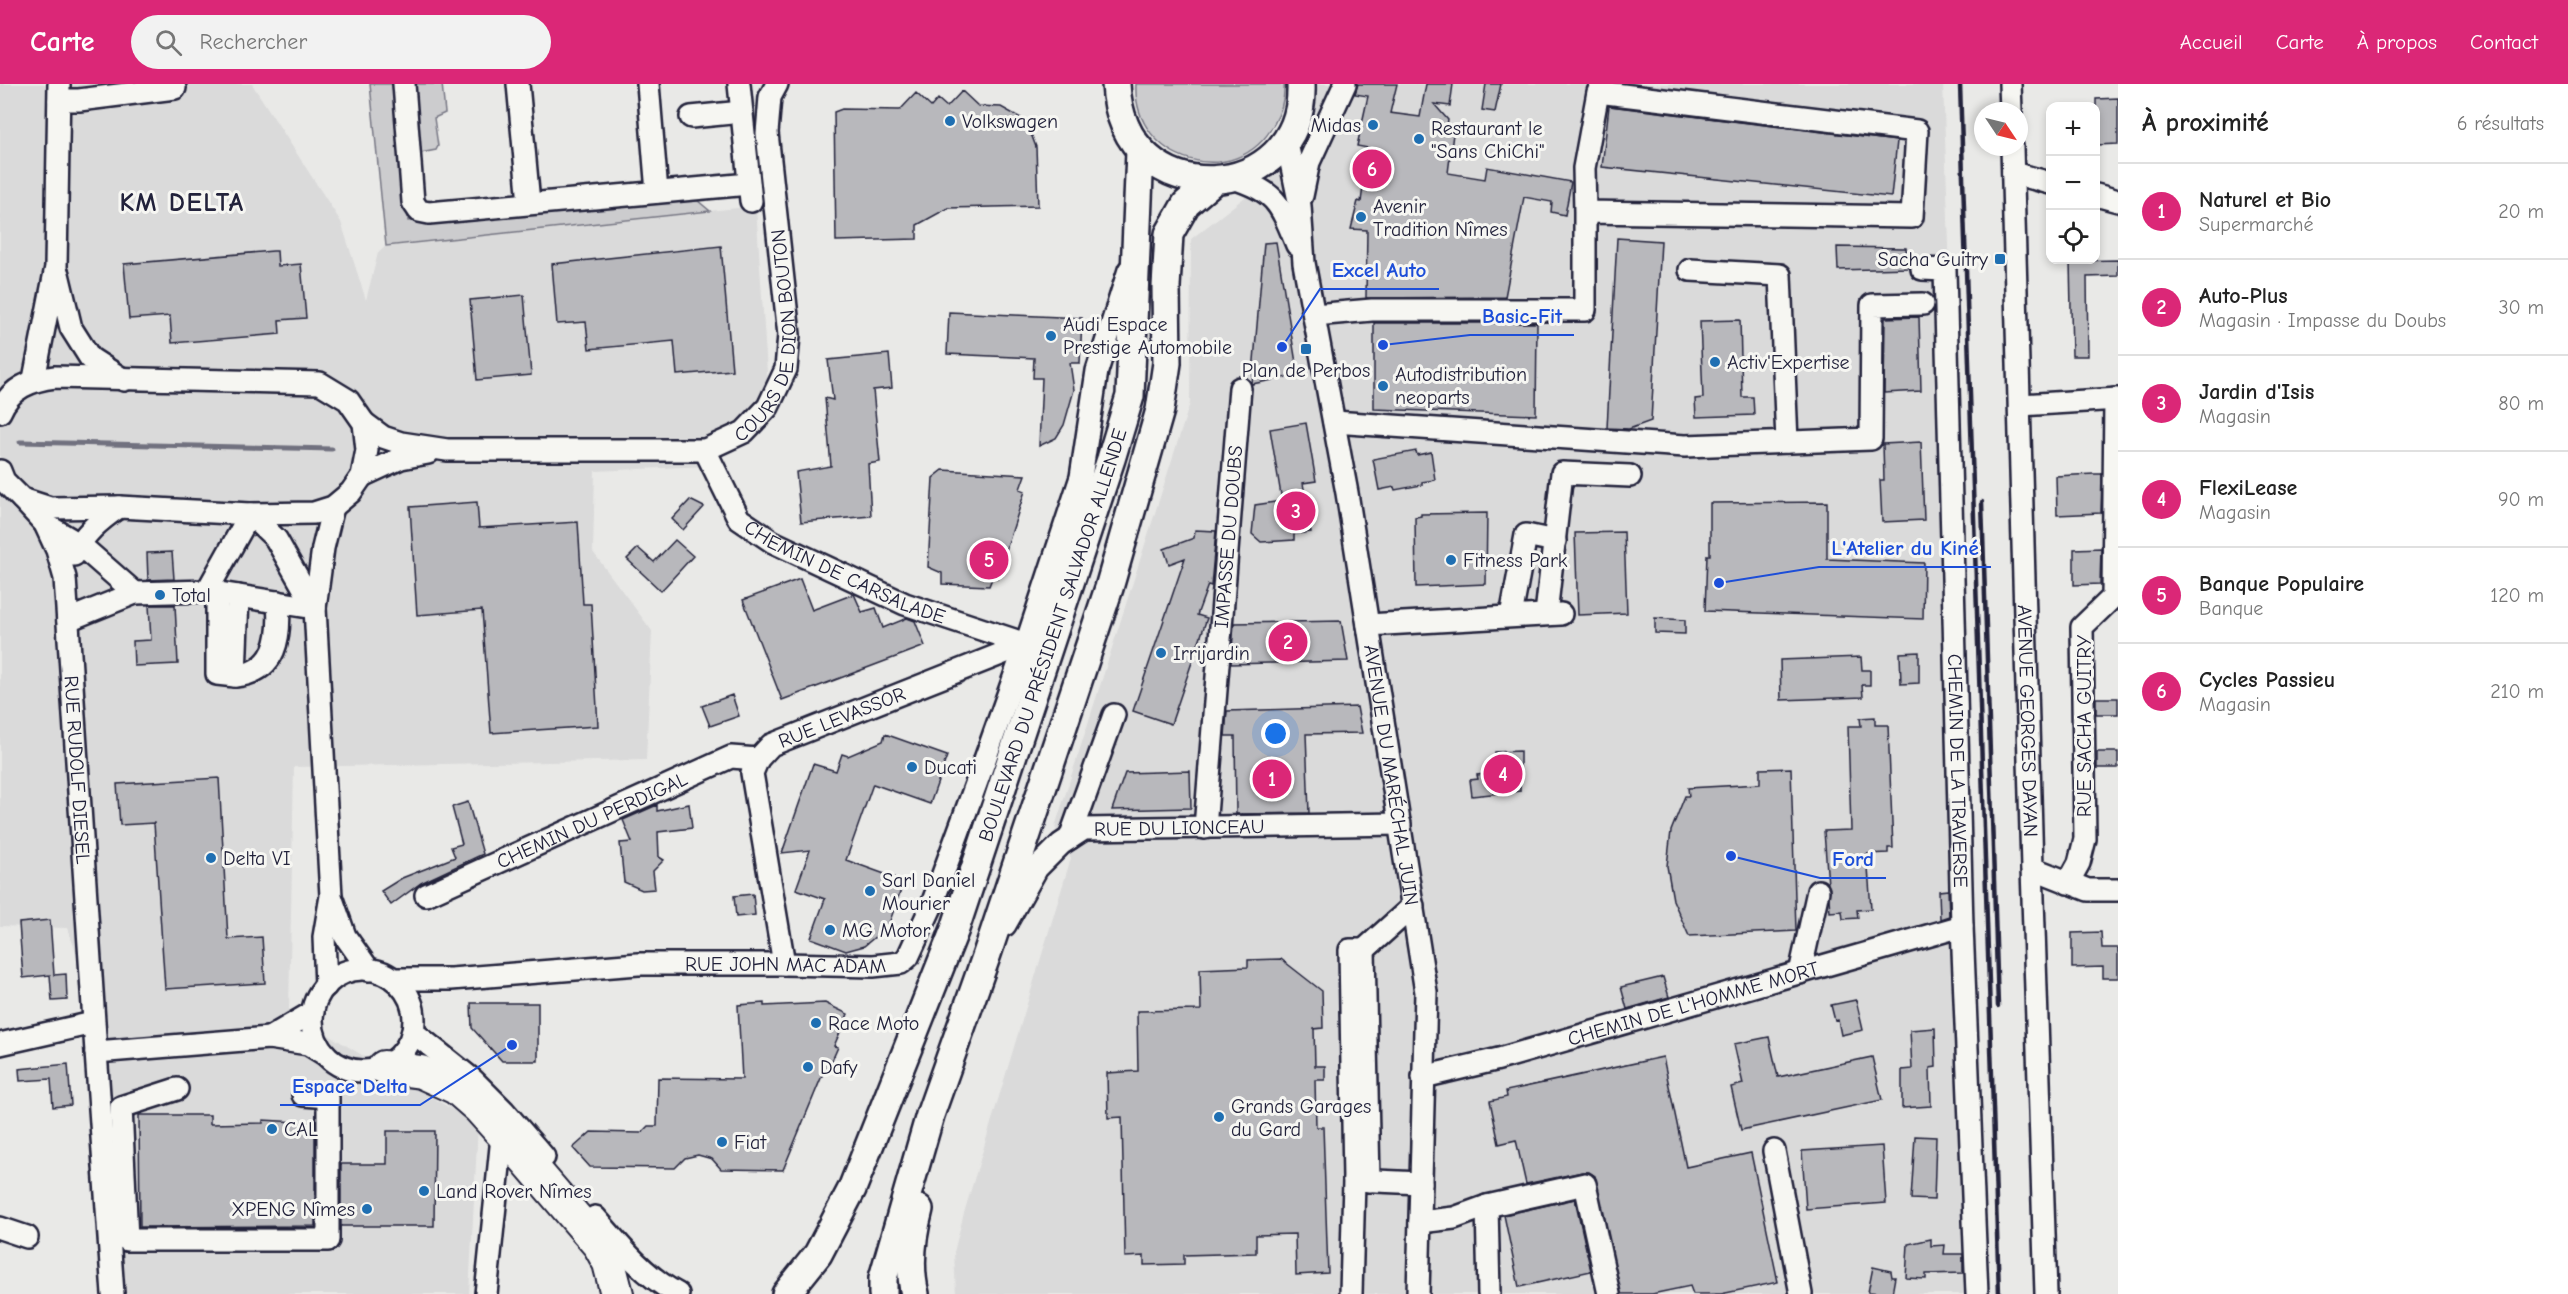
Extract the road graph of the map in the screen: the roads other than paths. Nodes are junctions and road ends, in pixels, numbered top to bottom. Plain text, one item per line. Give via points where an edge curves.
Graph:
1 (404, 84) edge
2 (518, 84) edge
3 (648, 84) edge
4 (739, 84) edge
5 (777, 84) edge
6 (1116, 84) edge
7 (1346, 84) edge
8 (2010, 84) edge
9 (1302, 85) edge
10 (175, 88) dead end
11 (59, 92) edge
12 (2011, 102) edge
13 (742, 112) junction
14 (691, 117) dead end
15 (1286, 138) junction
16 (1140, 151) junction
17 (2012, 156) edge
18 (2013, 173) junction
19 (1223, 179) junction
20 (2046, 182) edge
21 (657, 192) junction
22 (2100, 196) edge
23 (2118, 201) edge
24 (530, 203) junction
25 (1300, 206) junction
26 (1585, 212) junction
27 (1137, 245) junction
28 (1304, 262) junction
29 (56, 267) junction
30 (1922, 269) dead end
31 (1690, 270) dead end
32 (1923, 304) dead end
33 (1314, 315) junction
34 (34, 380) junction
35 (125, 380) junction
36 (1240, 388) dead end
37 (2116, 399) edge
38 (2020, 405) junction
39 (0, 410) edge
40 (1334, 422) junction
41 (364, 423) junction
42 (1787, 442) junction
43 (447, 450) junction
44 (705, 450) junction
45 (1630, 476) dead end
46 (362, 477) junction
47 (1, 478) edge
48 (22, 499) junction
49 (118, 507) junction
50 (333, 507) junction
51 (250, 514) junction
52 (45, 524) junction
53 (1555, 540) junction
54 (79, 544) junction
55 (65, 578) junction
56 (212, 592) junction
57 (135, 593) junction
58 (238, 596) junction
59 (278, 602) junction
60 (315, 608) junction
61 (1511, 616) junction
62 (68, 620) junction
63 (1368, 625) junction
64 (1026, 645) junction
65 (235, 676) junction
66 (1114, 715) dead end
67 (758, 759) junction
68 (1400, 824) junction
69 (1205, 828) junction
70 (1070, 838) junction
71 (2031, 868) junction
72 (2068, 883) junction
73 (2118, 890) edge
74 (1818, 891) dead end
75 (426, 895) dead end
76 (331, 896) junction
77 (1413, 906) junction
78 (1962, 926) junction
79 (987, 954) junction
80 (784, 964) junction
81 (369, 969) junction
82 (1800, 973) junction
83 (394, 979) junction
84 (451, 979) junction
85 (326, 986) junction
86 (413, 1010) junction
87 (313, 1012) junction
88 (93, 1023) junction
89 (413, 1032) junction
90 (269, 1038) junction
91 (0, 1044) edge
92 (96, 1052) junction
93 (326, 1055) junction
94 (384, 1067) junction
95 (1423, 1077) junction
96 (462, 1081) junction
97 (177, 1089) dead end
98 (303, 1095) dead end
99 (930, 1115) junction
100 (503, 1122) junction
101 (1774, 1151) dead end
102 (1362, 1181) junction
103 (1420, 1183) junction
104 (1487, 1206) junction
105 (1420, 1222) junction
106 (0, 1228) edge
107 (27, 1237) dead end
108 (113, 1294) edge
109 (486, 1294) edge
110 (617, 1294) edge
111 (678, 1294) edge
112 (786, 1294) edge
113 (883, 1294) edge
114 (915, 1294) edge
115 (1351, 1294) edge
116 (1418, 1294) edge
117 (1489, 1294) edge
118 (1609, 1294) edge
119 (1801, 1294) edge
120 (1977, 1294) edge
121 (2046, 1294) edge

1 - 24 street via 413,202 419,211
2 - 24 street
3 - 21 street
4 - 13 street
5 - 44 street, COURS DE DION BOUTON via 770,97 767,133 789,335 786,369 768,407 744,432
6 - 16 main road via 1124,127
7 - 25 street via 1309,162
8 - 12 street
9 - 15 main road, BOULEVARD DU PRÉSIDENT SALVADOR ALLENDE via 1295,121
10 - 11 street via 79,100
11 - 29 street
13 - 14 street
13 - 21 street via 750,192
15 - 19 main road, BOULEVARD DU PRÉSIDENT SALVADOR ALLENDE via 1263,163
15 - 25 street, AVENUE DU MARÉCHAL JUIN
16 - 19 main road via 1161,168 1186,178
16 - 27 main road, BOULEVARD DU PRÉSIDENT SALVADOR ALLENDE
17 - 18 street, AVENUE GEORGES DAYAN
18 - 20 street
18 - 38 street, AVENUE GEORGES DAYAN
19 - 28 street, AVENUE DU MARÉCHAL JUIN via 1259,186 1276,200
19 - 79 main road, BOULEVARD DU PRÉSIDENT SALVADOR ALLENDE via 1186,204 1169,234 1167,363 1160,410 1109,588
21 - 24 street
22 - 23 street
25 - 28 street, AVENUE DU MARÉCHAL JUIN
26 - 26 street via 1584,168 1598,92 1917,131 1912,217
26 - 33 street via 1585,310 1372,310
27 - 64 street, RUE JOHN MAC ADAM via 1097,371 1081,477
27 - 112 main road, BOULEVARD DU PRÉSIDENT SALVADOR ALLENDE via 1130,396 956,929 852,1189 818,1254
28 - 33 street, AVENUE DU MARÉCHAL JUIN
29 - 34 street
29 - 35 street via 71,328 90,358
30 - 78 street, CHEMIN DE LA TRAVERSE via 1945,270
31 - 42 street via 1780,275
32 - 42 street via 1872,305 1871,439
33 - 40 street, AVENUE DU MARÉCHAL JUIN
34 - 35 street
34 - 39 street via 14,391
35 - 41 street via 320,383 348,400
36 - 69 street, IMPASSE DU DOUBS
37 - 38 street
37 - 72 street, RUE SACHA GUITRY via 2114,597 2082,627 2085,839 2079,863
38 - 71 street, AVENUE GEORGES DAYAN
40 - 42 street via 1685,446
40 - 63 street, AVENUE DU MARÉCHAL JUIN
41 - 43 street, COURS DE DION BOUTON via 383,437 401,443
41 - 46 street via 367,450
43 - 44 street, COURS DE DION BOUTON
43 - 46 street, COURS DE DION BOUTON via 401,458
44 - 64 street, CHEMIN DE CARSALADE via 739,519 773,542 905,604
45 - 53 street via 1562,472
46 - 50 street
47 - 48 street, RUE RUDOLF DIESEL
48 - 49 street via 50,508
48 - 52 street, RUE RUDOLF DIESEL
49 - 51 street
49 - 54 street
50 - 51 street via 314,513
50 - 60 street
51 - 56 street
51 - 60 street via 276,538
52 - 54 street
52 - 55 street, RUE RUDOLF DIESEL
53 - 61 street via 1526,535
53 - 61 street via 1553,614
54 - 55 street
54 - 57 street
55 - 62 street, RUE RUDOLF DIESEL
56 - 57 street
56 - 58 street
56 - 65 street via 217,674
57 - 62 street
58 - 59 street
58 - 65 street
59 - 60 street
59 - 65 street via 281,629 272,657 250,675
60 - 76 street
61 - 63 street
62 - 88 street, RUE RUDOLF DIESEL
63 - 68 street, AVENUE DU MARÉCHAL JUIN
64 - 67 street, RUE LEVASSOR via 771,745
64 - 80 street, RUE JOHN MAC ADAM via 931,908 908,957 901,963 873,966
66 - 70 street
67 - 75 street, CHEMIN DU PERDIGAL via 731,757
67 - 80 street, RUE LEVASSOR via 752,773
68 - 69 street, RUE DU LIONCEAU
68 - 77 street, AVENUE DU MARÉCHAL JUIN
69 - 70 street, RUE DU LIONCEAU via 1084,829
70 - 79 street, RUE DU LIONCEAU via 1037,868
71 - 72 street
71 - 121 street, AVENUE GEORGES DAYAN
72 - 73 street via 2088,890
74 - 82 street
76 - 81 street via 345,936
76 - 85 street via 324,937
77 - 95 street, AVENUE DU MARÉCHAL JUIN via 1426,992
77 - 102 street via 1364,950
78 - 82 street, CHEMIN DE L'HOMME MORT
78 - 120 street, CHEMIN DE LA TRAVERSE
79 - 99 main road, BOULEVARD DU PRÉSIDENT SALVADOR ALLENDE
80 - 84 street, RUE JOHN MAC ADAM via 638,964
81 - 83 street
81 - 85 street via 353,970
82 - 95 street, CHEMIN DE L'HOMME MORT
83 - 84 street, RUE JOHN MAC ADAM
83 - 86 street
84 - 86 street, RUE JOHN MAC ADAM via 430,992
85 - 87 street
86 - 89 street
87 - 90 street
87 - 93 street via 317,1042
88 - 91 street
88 - 92 street, RUE RUDOLF DIESEL
89 - 94 street via 407,1046
89 - 96 street
90 - 92 street
90 - 93 street via 308,1044
92 - 108 street, RUE RUDOLF DIESEL
93 - 94 street via 353,1070
94 - 96 highway
95 - 103 street, AVENUE DU MARÉCHAL JUIN
96 - 100 highway
97 - 98 street via 121,1107 127,1240 328,1240 328,1097
99 - 113 main road, BOULEVARD DU PRÉSIDENT SALVADOR ALLENDE via 883,1278
99 - 114 main road via 931,1161 912,1236
100 - 109 street
100 - 110 highway via 599,1245 609,1263
100 - 111 street via 630,1258 659,1284
101 - 119 street
102 - 103 street
102 - 115 street
103 - 105 street, AVENUE DU MARÉCHAL JUIN
104 - 105 street via 1454,1218
104 - 117 street
104 - 118 street via 1585,1184
105 - 116 street, AVENUE DU MARÉCHAL JUIN
106 - 107 street

